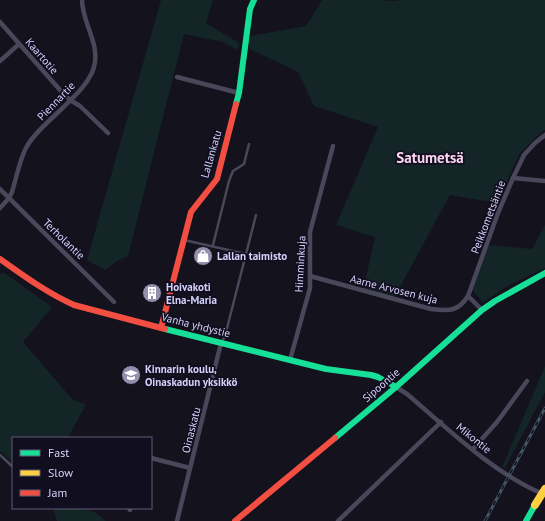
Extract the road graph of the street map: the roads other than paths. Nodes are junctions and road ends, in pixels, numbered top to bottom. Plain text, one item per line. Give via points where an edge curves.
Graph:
1 (82, 0) edge
2 (254, 0) edge
3 (0, 22) edge
4 (19, 44) junction
5 (0, 61) edge
6 (177, 78) dead end
7 (239, 93) junction
8 (70, 100) junction
9 (108, 133) dead end
10 (545, 135) edge
11 (250, 144) dead end
12 (333, 146) dead end
13 (513, 178) junction
14 (545, 181) edge
15 (0, 189) edge
16 (9, 198) junction
17 (0, 208) edge
18 (256, 214) dead end
19 (184, 240) junction
20 (214, 246) junction
21 (246, 254) junction
22 (0, 259) edge
23 (545, 273) edge
24 (310, 276) junction
25 (468, 296) junction
26 (114, 302) dead end
27 (482, 310) junction
28 (161, 328) junction
29 (221, 344) junction
30 (290, 360) junction
31 (526, 381) dead end
32 (396, 387) junction
33 (441, 422) junction
34 (473, 449) junction
35 (0, 455) edge
36 (152, 458) edge
37 (12, 466) edge
38 (190, 468) junction
39 (545, 488) edge
40 (545, 494) edge
41 (177, 521) edge
42 (235, 521) edge
43 (338, 521) edge
44 (526, 521) edge

1 - 8 street, Piennartie via 82,10 96,52 95,63 91,75
2 - 7 main road, Lallankatu via 250,9
3 - 4 street, Kaartotie
4 - 5 street
4 - 8 street, Kaartotie
6 - 7 street
7 - 19 main road, Lallankatu via 217,179 191,212
8 - 9 street, Kaartotie via 80,106
8 - 16 street, Piennartie via 25,149
10 - 13 street, Peikkometsäntie via 524,155
11 - 20 lane via 244,164 233,171 229,181
12 - 24 street, Himminkuja via 310,232
13 - 14 street
13 - 25 street, Peikkometsäntie
15 - 16 street, Terholantie
16 - 17 street, Piennartie
16 - 26 street, Terholantie
18 - 21 lane
19 - 20 lane
19 - 28 main road, Lallankatu
20 - 21 lane
21 - 29 lane
22 - 28 main road, Vanha yhdystie via 37,286 74,305
23 - 27 main road, Sipoontie via 495,300
24 - 25 street, Aarne Arvosen kuja via 431,309 457,308
24 - 30 street, Himminkuja via 310,288
25 - 27 street
27 - 32 main road, Sipoontie
28 - 29 main road, Vanha yhdystie
29 - 30 main road, Vanha yhdystie
29 - 38 street, Oinaskatu
30 - 32 main road, Vanha yhdystie via 333,370 371,375
31 - 34 street via 497,422
32 - 33 street, Mikontie
32 - 42 main road, Sipoontie
33 - 34 street, Mikontie
33 - 43 street
34 - 40 street, Mikontie via 502,472
35 - 37 lane
36 - 38 street
38 - 41 street, Oinaskatu
39 - 44 main road, bridge

